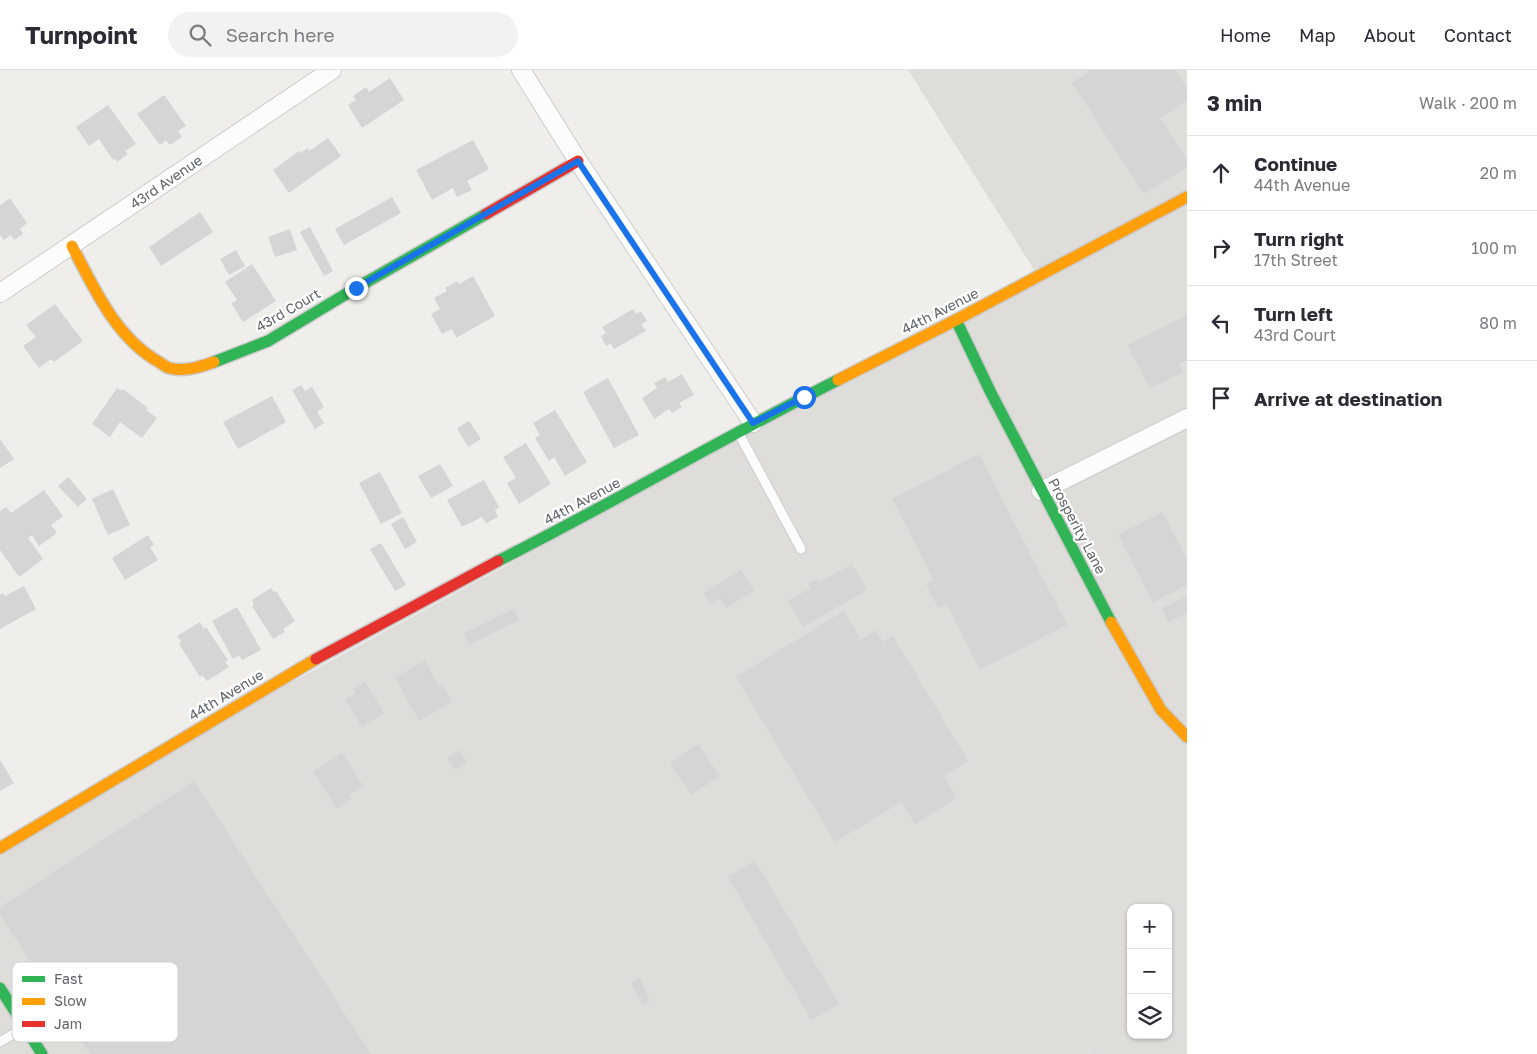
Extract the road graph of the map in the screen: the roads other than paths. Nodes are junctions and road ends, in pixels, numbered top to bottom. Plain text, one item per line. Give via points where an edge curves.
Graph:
1 (332, 70) edge
2 (521, 70) edge
3 (578, 161) junction
4 (1187, 198) edge
5 (72, 246) junction
6 (0, 293) edge
7 (956, 320) junction
8 (1187, 418) edge
9 (753, 423) junction
10 (738, 432) junction
11 (1041, 491) junction
12 (802, 550) dead end
13 (1187, 737) edge
14 (0, 848) edge
15 (0, 988) edge
16 (12, 1007) edge
17 (12, 1035) edge
18 (0, 1042) edge
19 (34, 1042) edge
20 (42, 1054) edge

1 - 5 street, 43rd Avenue
2 - 3 street
3 - 5 street, 43rd Court via 268,341 193,368 169,368 146,355 130,340 100,300
3 - 9 street
4 - 7 street, 44th Avenue
5 - 6 street, 43rd Avenue
7 - 9 street, 44th Avenue
7 - 11 street, Prosperity Lane
8 - 11 street
9 - 10 street, 44th Avenue
10 - 12 lane
10 - 14 street, 44th Avenue via 298,669
11 - 13 street, Prosperity Lane via 1161,710
15 - 16 street
17 - 18 lane
19 - 20 street

